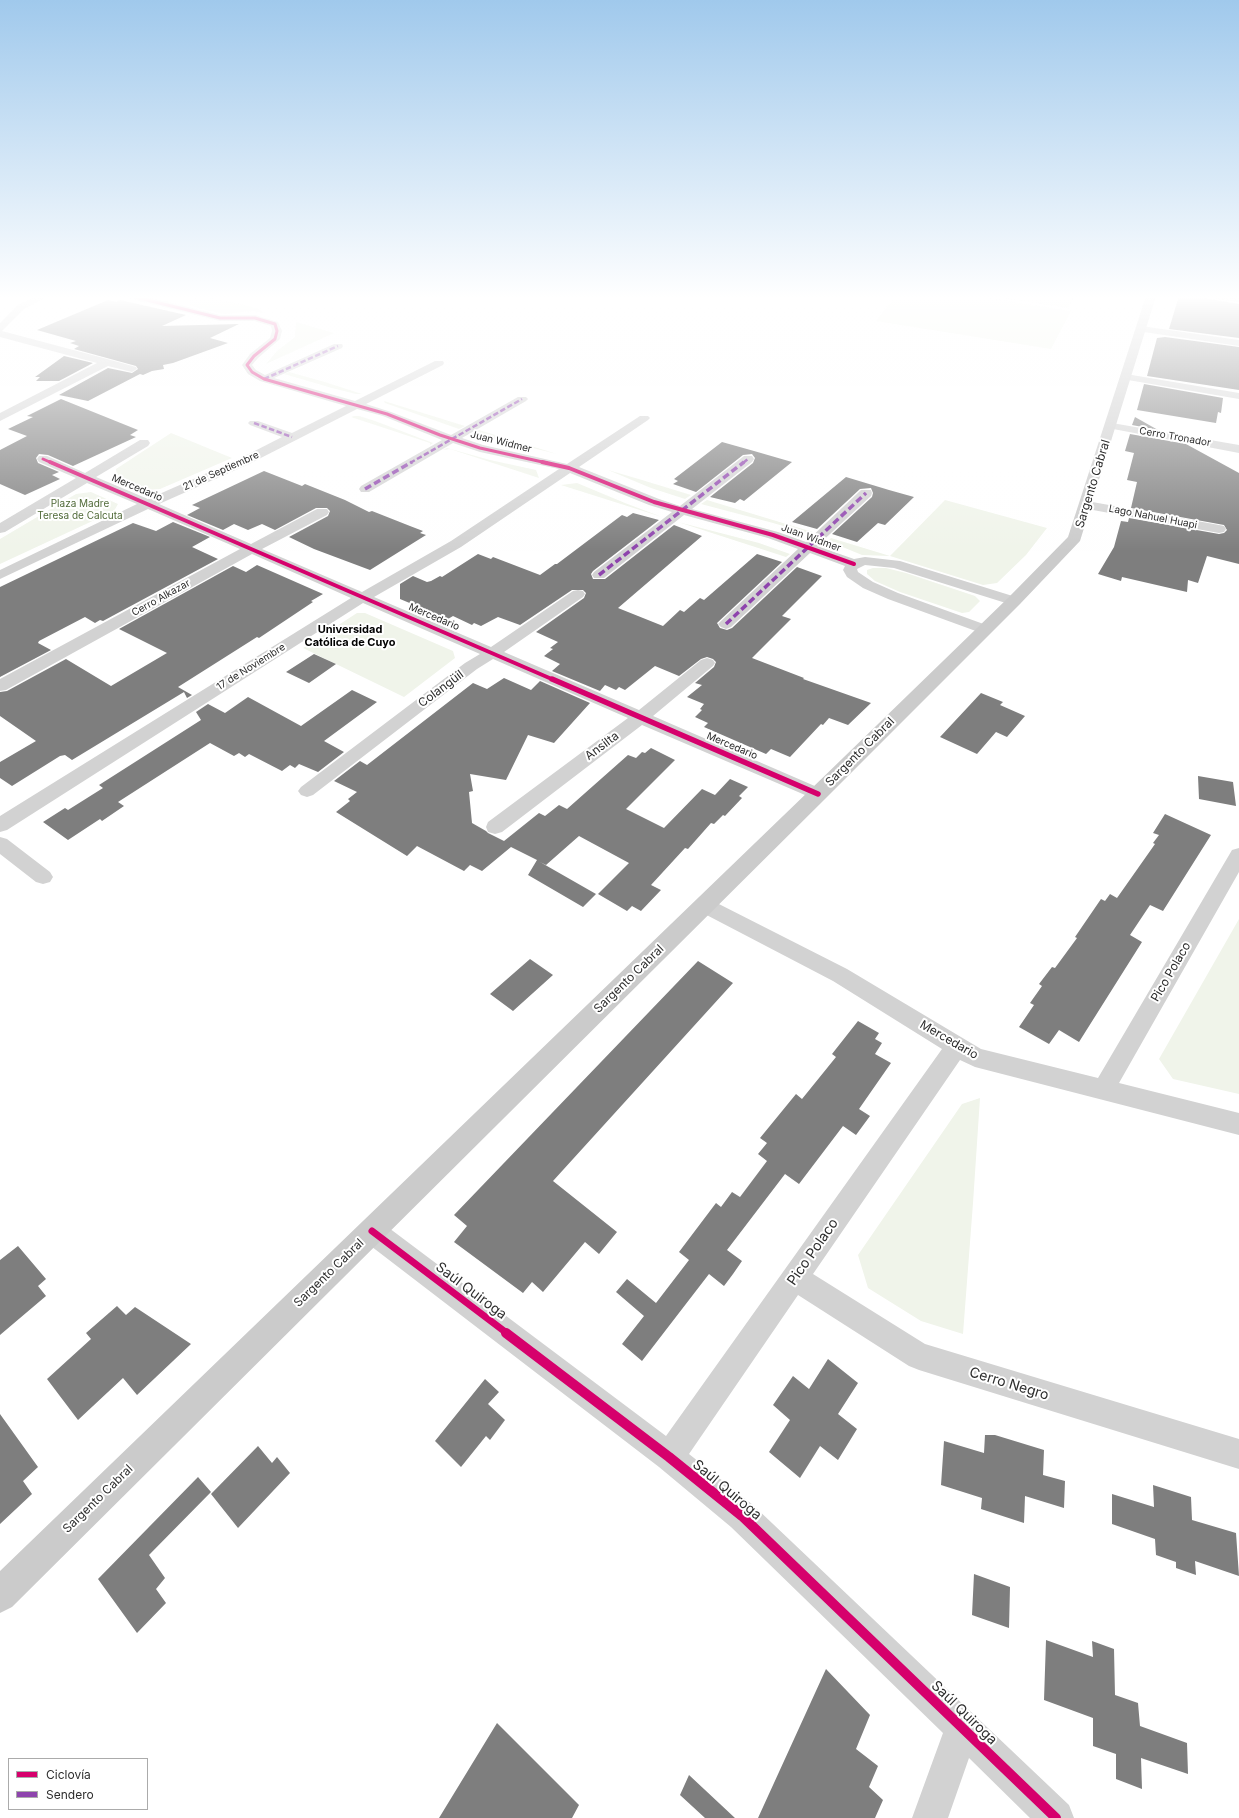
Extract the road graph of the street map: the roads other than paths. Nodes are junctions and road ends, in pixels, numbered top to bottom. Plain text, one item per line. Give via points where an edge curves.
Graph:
1 (71, 381) edge
2 (271, 381) edge
3 (404, 381) edge
4 (1125, 381) edge
5 (1149, 381) edge
6 (1239, 396) edge
7 (522, 399) dead end
8 (358, 404) junction
9 (0, 412) edge
10 (12, 412) junction
11 (0, 418) edge
12 (644, 418) dead end
13 (254, 423) dead end
14 (1112, 426) junction
15 (292, 437) junction
16 (452, 439) junction
17 (144, 443) dead end
18 (1239, 449) edge
19 (43, 458) dead end
20 (748, 459) dead end
21 (569, 468) junction
22 (88, 478) junction
23 (365, 489) dead end
24 (866, 493) dead end
25 (148, 504) junction
26 (1087, 505) junction
27 (682, 510) junction
28 (322, 512) dead end
29 (0, 529) edge
30 (1219, 530) dead end
31 (808, 547) junction
32 (251, 549) junction
33 (852, 567) junction
34 (0, 575) edge
35 (599, 575) dead end
36 (578, 594) dead end
37 (363, 597) junction
38 (1014, 601) junction
39 (726, 624) dead end
40 (984, 629) junction
41 (492, 653) junction
42 (707, 663) dead end
43 (0, 686) edge
44 (640, 717) junction
45 (307, 791) dead end
46 (818, 794) junction
47 (0, 825) edge
48 (495, 827) dead end
49 (0, 844) edge
50 (1239, 855) edge
51 (43, 876) dead end
52 (704, 905) junction
53 (957, 1046) junction
54 (1103, 1090) junction
55 (1239, 1124) edge
56 (372, 1231) junction
57 (795, 1278) junction
58 (1239, 1454) edge
59 (669, 1457) junction
60 (0, 1595) edge
61 (962, 1728) junction
62 (930, 1818) edge
63 (1056, 1818) edge

1 - 10 street
2 - 8 street, Juan Widmer
3 - 8 street, 21 de Septiembre
4 - 14 main road, Sargento Cabral
5 - 6 street
7 - 16 street
8 - 15 street, 21 de Septiembre
8 - 16 street, Juan Widmer
9 - 10 street
10 - 11 street
12 - 21 street, 17 de Noviembre
13 - 15 street
14 - 18 street, Cerro Tronador
14 - 26 main road, Sargento Cabral
15 - 25 street, 21 de Septiembre
16 - 21 street, Juan Widmer via 507,455
16 - 23 street
17 - 22 street
19 - 22 street, Mercedario
20 - 27 street
21 - 27 street, Juan Widmer
21 - 37 street, 17 de Noviembre via 456,544
22 - 25 street, Mercedario
22 - 29 street
24 - 31 street
25 - 32 street, Mercedario
25 - 34 street, 21 de Septiembre
26 - 30 street, Lago Nahuel Huapi
26 - 38 main road, Sargento Cabral via 1075,538
27 - 31 street, Juan Widmer
27 - 35 street
28 - 32 street, Cerro Alkazar
31 - 33 street, Juan Widmer
31 - 39 street
32 - 37 street, Mercedario
32 - 43 street, Cerro Alkazar
33 - 38 street via 872,561 914,568
33 - 40 street, Juan Widmer via 861,582
36 - 41 street, Colangüil
37 - 41 street, Mercedario
37 - 47 street, 17 de Noviembre
38 - 40 main road, Sargento Cabral
40 - 46 main road, Sargento Cabral
41 - 44 street, Mercedario
41 - 45 street, Colangüil via 471,666
42 - 44 street, Ansilta
44 - 46 street, Mercedario
44 - 48 street, Ansilta
46 - 52 main road, Sargento Cabral
49 - 51 street
50 - 54 street, Pico Polaco
52 - 53 street, Mercedario via 840,975
52 - 56 main road, Sargento Cabral
53 - 54 street, Mercedario via 975,1057
53 - 57 street, Pico Polaco
54 - 55 street, Mercedario
56 - 59 street, Saúl Quiroga
56 - 60 main road, Sargento Cabral
57 - 58 street, Cerro Negro via 919,1356
57 - 59 street, Pico Polaco
59 - 61 street, Saúl Quiroga via 742,1516
61 - 62 street
61 - 63 street, Saúl Quiroga

